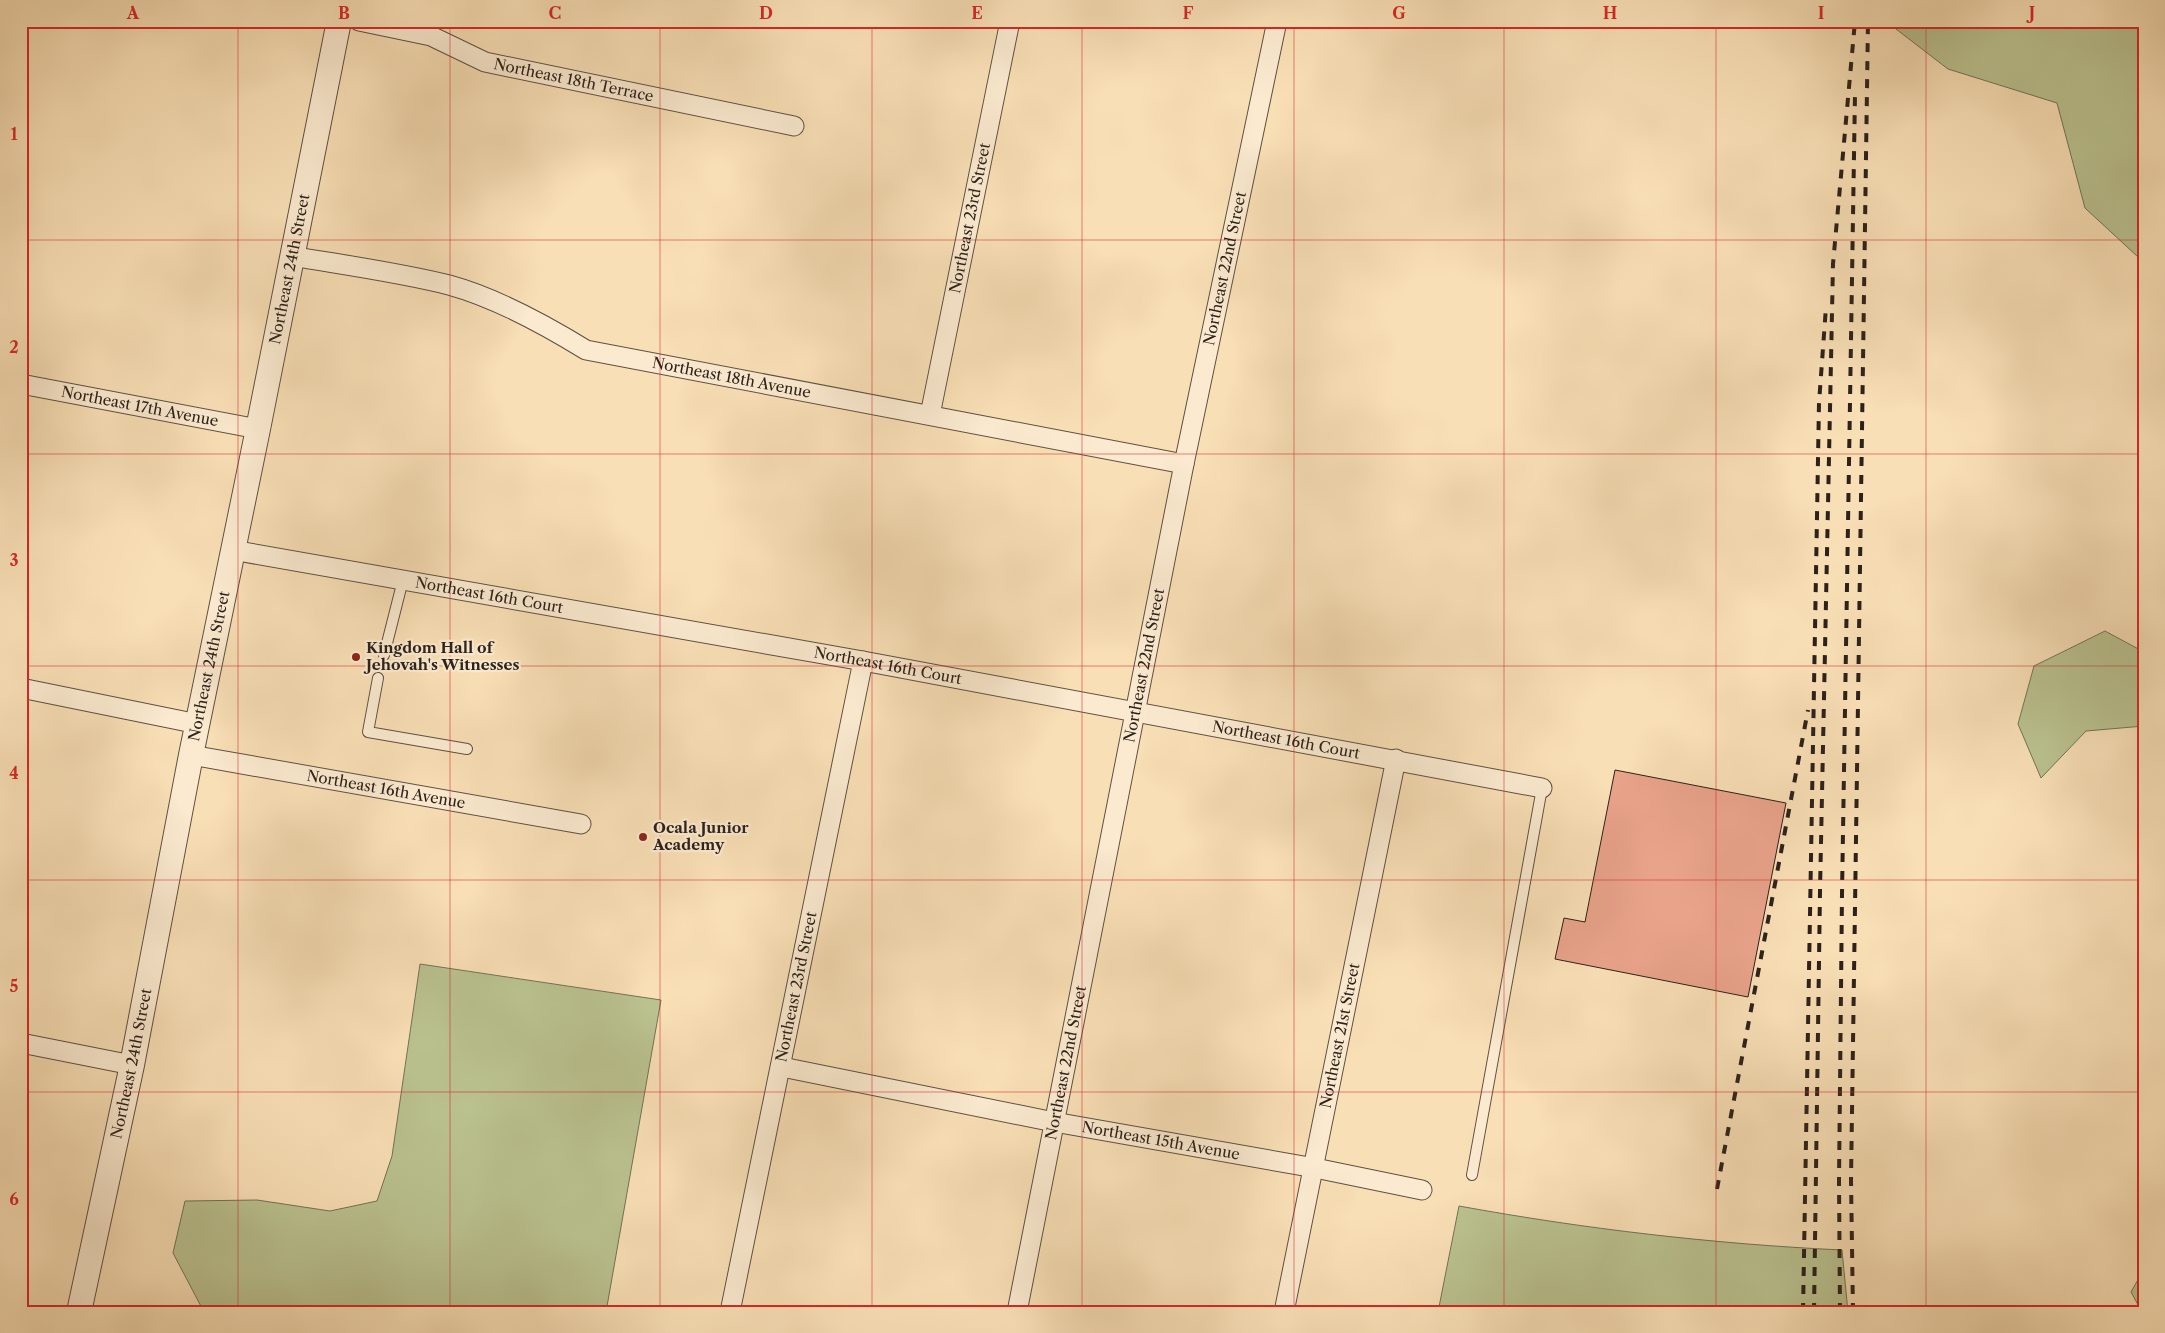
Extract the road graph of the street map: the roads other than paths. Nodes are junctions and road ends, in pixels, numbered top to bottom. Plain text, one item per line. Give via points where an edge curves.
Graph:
1 (339, 21) edge
2 (359, 21) edge
3 (1010, 21) edge
4 (1277, 21) edge
5 (794, 126) dead end
6 (291, 256) junction
7 (21, 384) edge
8 (930, 415) junction
9 (258, 429) junction
10 (1184, 464) junction
11 (232, 550) junction
12 (403, 580) junction
13 (384, 655) dead end
14 (863, 661) junction
15 (378, 678) dead end
16 (21, 688) edge
17 (1136, 712) junction
18 (198, 724) junction
19 (467, 749) dead end
20 (191, 755) junction
21 (1396, 759) junction
22 (1542, 788) joint
23 (582, 824) dead end
24 (21, 1043) edge
25 (132, 1065) junction
26 (782, 1067) junction
27 (1054, 1122) junction
28 (1315, 1168) junction
29 (1472, 1175) dead end
30 (1422, 1190) dead end
31 (79, 1312) edge
32 (730, 1312) edge
33 (1017, 1312) edge
34 (1284, 1312) edge

1 - 6 street, Northeast 24th Street
2 - 5 street, Northeast 18th Terrace via 431,36 484,62
3 - 8 street, Northeast 23rd Street
4 - 10 street, Northeast 22nd Street
6 - 8 street, Northeast 18th Avenue via 449,285 548,328 586,350
6 - 9 street, Northeast 24th Street
7 - 9 street, Northeast 17th Avenue
8 - 10 street, Northeast 18th Avenue
9 - 11 street, Northeast 24th Street
10 - 17 street, Northeast 22nd Street
11 - 12 street, Northeast 16th Court
11 - 18 street, Northeast 24th Street
12 - 13 lane
12 - 14 street, Northeast 16th Court
14 - 17 street, Northeast 16th Court
14 - 26 street, Northeast 23rd Street
15 - 19 lane via 368,732
16 - 18 street
17 - 21 street, Northeast 16th Court
17 - 27 street, Northeast 22nd Street
18 - 20 street, Northeast 24th Street
20 - 23 street, Northeast 16th Avenue
20 - 25 street, Northeast 24th Street
21 - 22 street, Northeast 16th Court
21 - 28 street, Northeast 21st Street
22 - 29 lane
24 - 25 street
25 - 31 street, Northeast 24th Street
26 - 27 street, Northeast 15th Avenue
26 - 32 street, Northeast 23rd Street
27 - 28 street, Northeast 15th Avenue
27 - 33 street, Northeast 22nd Street
28 - 30 street, Northeast 15th Avenue
28 - 34 street, Northeast 21st Street

